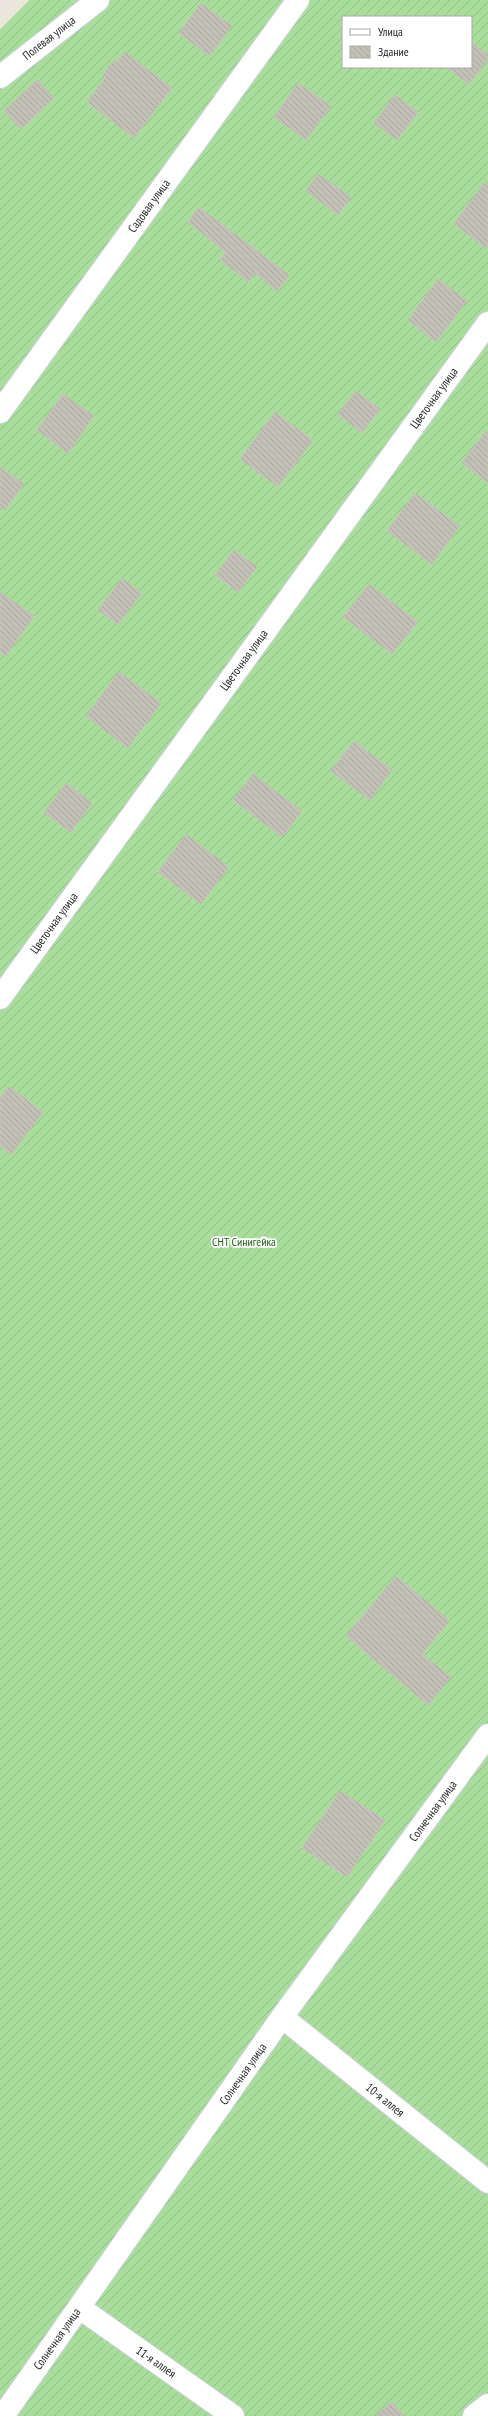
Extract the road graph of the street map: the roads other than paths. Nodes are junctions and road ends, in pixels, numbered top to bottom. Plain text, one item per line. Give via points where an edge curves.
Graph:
1 (98, 0) edge
2 (298, 0) edge
3 (0, 77) edge
4 (488, 323) edge
5 (0, 412) edge
6 (0, 998) edge
7 (487, 1740) edge
8 (282, 2017) junction
9 (488, 2182) edge
10 (80, 2308) junction
11 (488, 2405) edge
12 (3, 2416) edge
13 (233, 2416) edge
14 (474, 2416) edge

1 - 3 street, Полевая улица
2 - 5 street, Садовая улица
4 - 6 street, Цветочная улица
7 - 8 street, Солнечная улица
8 - 9 street, 10-я аллея
8 - 10 street, Солнечная улица
10 - 12 street, Солнечная улица
10 - 13 street, 11-я аллея
11 - 14 street

